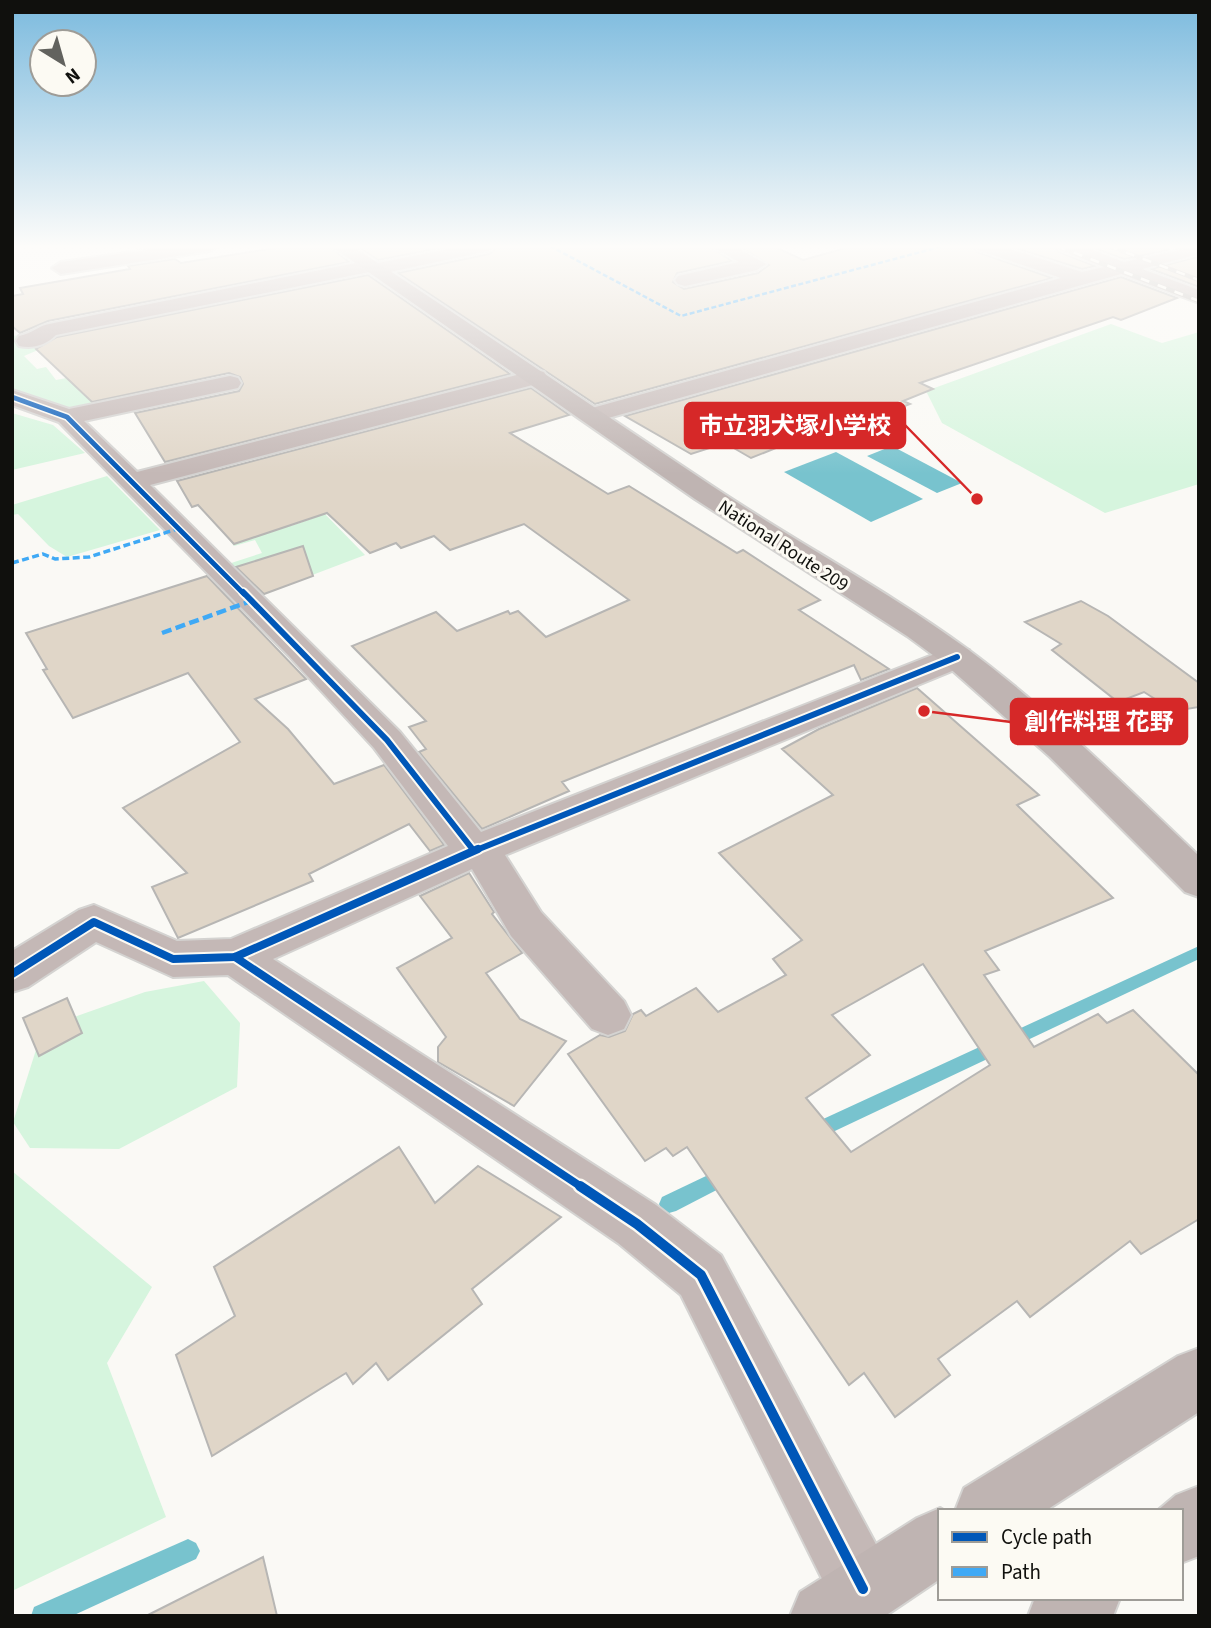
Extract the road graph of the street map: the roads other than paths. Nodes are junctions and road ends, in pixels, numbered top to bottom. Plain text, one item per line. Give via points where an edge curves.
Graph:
1 (86, 322) edge
2 (455, 322) edge
3 (924, 322) edge
4 (27, 341) dead end
5 (536, 377) junction
6 (230, 383) dead end
7 (15, 401) edge
8 (593, 415) junction
9 (67, 417) junction
10 (131, 482) junction
11 (957, 657) junction
12 (477, 850) junction
13 (1199, 881) edge
14 (235, 957) junction
15 (12, 974) edge
16 (608, 1015) dead end
17 (1199, 1377) edge
18 (990, 1509) edge
19 (1199, 1518) edge
20 (1183, 1530) edge
21 (938, 1542) edge
22 (1084, 1600) edge
23 (844, 1602) edge
24 (1062, 1616) edge

1 - 4 street via 49,330 41,338
2 - 5 highway, National Route 209
3 - 8 street
5 - 8 highway, National Route 209
5 - 10 street
6 - 9 street
7 - 9 street
8 - 11 highway, National Route 209 via 704,494
9 - 10 street
10 - 12 street via 387,740
11 - 12 street
11 - 13 highway, National Route 209 via 1063,748
12 - 14 street
12 - 16 street via 526,924
14 - 15 street via 173,959 94,922
14 - 23 street via 637,1224 701,1275
17 - 18 highway
19 - 20 highway
21 - 23 highway
22 - 24 highway

